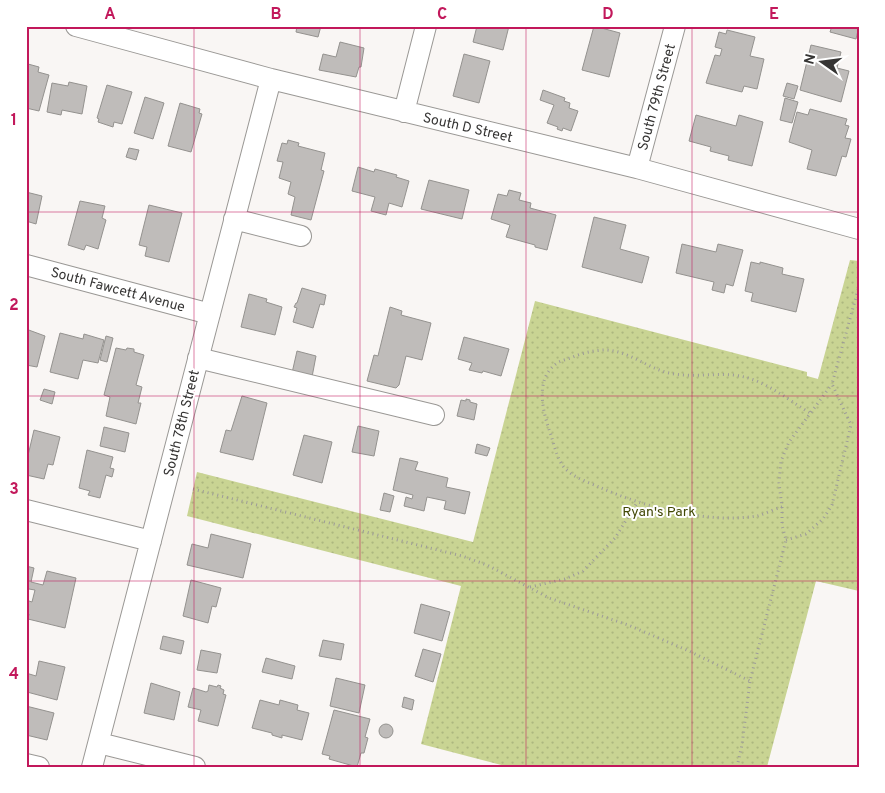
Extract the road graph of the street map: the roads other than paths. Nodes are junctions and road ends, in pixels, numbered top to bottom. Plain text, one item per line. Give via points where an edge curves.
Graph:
1 (76, 26) edge
2 (426, 26) edge
3 (675, 26) edge
4 (271, 79) junction
5 (404, 112) junction
6 (637, 168) junction
7 (234, 219) junction
8 (859, 229) edge
9 (301, 236) dead end
10 (26, 265) edge
11 (210, 314) junction
12 (198, 358) junction
13 (434, 415) dead end
14 (26, 510) edge
15 (151, 541) junction
16 (99, 743) junction
17 (26, 764) edge
18 (39, 767) edge
19 (92, 767) edge
20 (195, 767) edge

1 - 4 street, South D Street
2 - 5 street
3 - 6 street, South 79th Street
4 - 5 street, South D Street
4 - 7 street, South 78th Street
5 - 6 street, South D Street
6 - 8 street, South D Street
7 - 9 street
7 - 11 street, South 78th Street
10 - 11 street, South Fawcett Avenue
11 - 12 street, South 78th Street
12 - 13 street
12 - 15 street, South 78th Street
14 - 15 street
15 - 16 street, South 78th Street
16 - 19 street, South 78th Street
16 - 20 street
17 - 18 street

